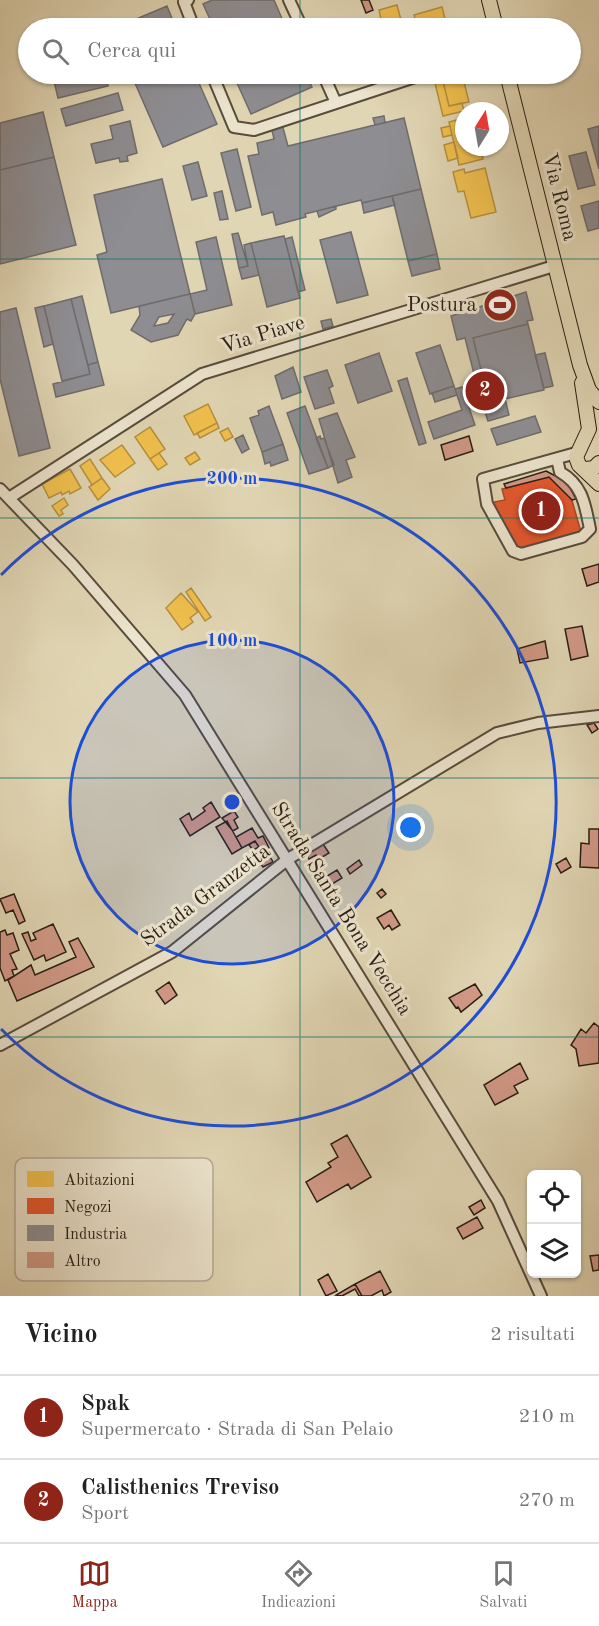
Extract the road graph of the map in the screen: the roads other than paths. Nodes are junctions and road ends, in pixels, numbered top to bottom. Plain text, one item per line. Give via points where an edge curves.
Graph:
1 (188, 0) edge
2 (289, 0) edge
3 (489, 0) edge
4 (190, 18) edge
5 (297, 18) edge
6 (493, 18) edge
7 (216, 84) edge
8 (327, 84) edge
9 (394, 84) edge
10 (509, 84) edge
11 (336, 103) junction
12 (554, 266) junction
13 (580, 365) junction
14 (599, 404) edge
15 (588, 418) junction
16 (576, 453) junction
17 (557, 459) junction
18 (594, 473) edge
19 (0, 489) edge
20 (9, 498) junction
21 (599, 716) edge
22 (288, 859) junction
23 (0, 1045) edge
24 (541, 1296) edge

1 - 4 street via 184,2
2 - 5 street
3 - 6 main road
7 - 11 street via 234,127 254,130
8 - 11 street
9 - 11 street
10 - 12 main road, Via Roma
12 - 13 main road, Via Roma
12 - 20 street, Via Piave via 202,374
13 - 14 main road, Via Roma
13 - 15 main road, Via Roma
14 - 15 main road
15 - 16 main road via 587,433
16 - 17 street
16 - 18 main road via 579,465
17 - 17 street via 560,472 571,478 583,495 590,529 582,537 521,554 513,551 487,504 483,479
19 - 20 street, Strada Santa Bona Vecchia
20 - 22 street, Strada Santa Bona Vecchia via 73,565 185,695
21 - 22 street, Strada Granzetta via 538,723 497,733
22 - 23 street, Strada Granzetta via 172,952
22 - 24 street, Strada Santa Bona Vecchia via 498,1201

